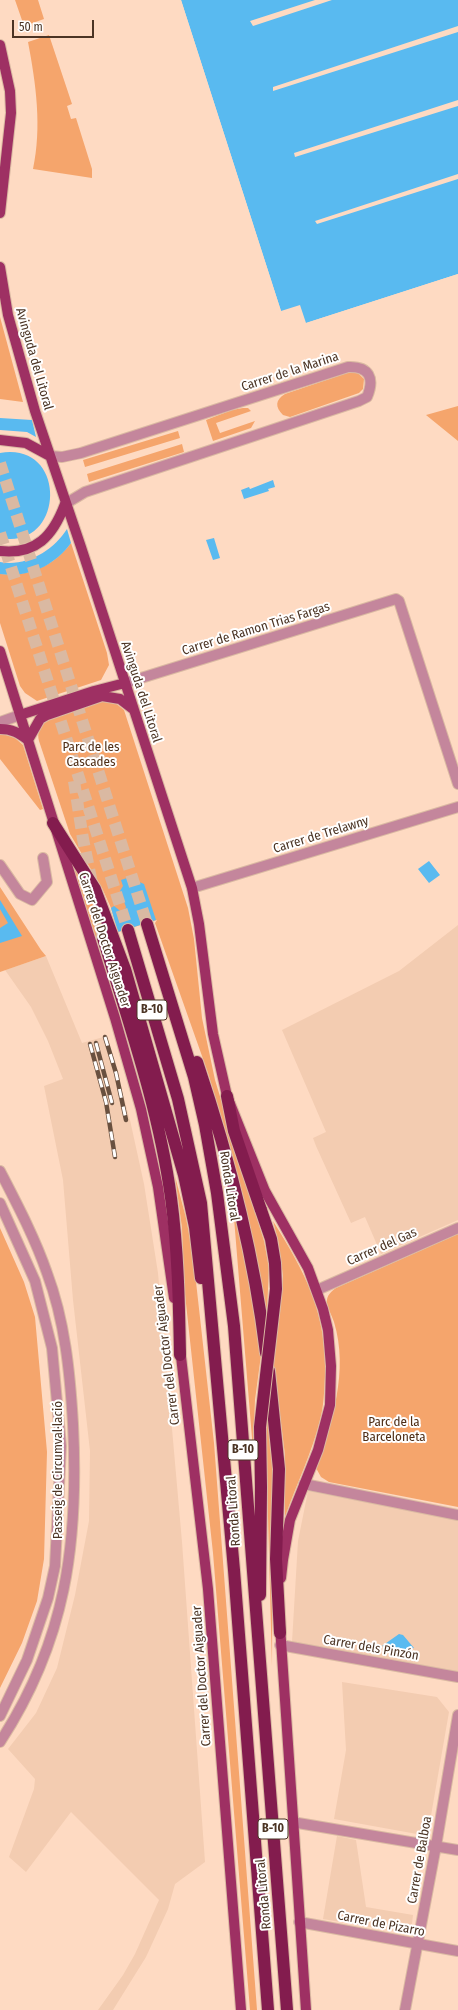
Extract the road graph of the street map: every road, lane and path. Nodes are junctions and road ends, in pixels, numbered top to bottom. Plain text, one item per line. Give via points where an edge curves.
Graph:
1 (0, 45) edge
2 (0, 213) edge
3 (0, 267) edge
4 (0, 440) edge
5 (50, 456) junction
6 (65, 504) junction
7 (0, 551) edge
8 (0, 650) edge
9 (124, 684) junction
10 (133, 709) junction
11 (20, 715) junction
12 (0, 722) edge
13 (0, 729) edge
14 (28, 740) junction
15 (458, 784) edge
16 (458, 807) edge
17 (53, 823) junction
18 (43, 858) dead end
19 (0, 865) edge
20 (192, 888) junction
21 (148, 924) tunnel mouth
22 (128, 930) tunnel mouth
23 (102, 938) tunnel mouth
24 (169, 996) junction
25 (227, 1096) junction
26 (0, 1171) edge
27 (0, 1203) edge
28 (458, 1228) edge
29 (317, 1290) junction
30 (180, 1355) junction
31 (216, 1378) junction
32 (304, 1484) junction
33 (458, 1515) edge
34 (280, 1639) junction
35 (258, 1648) junction
36 (458, 1677) edge
37 (458, 1715) edge
38 (0, 1716) edge
39 (0, 1742) edge
40 (292, 1822) junction
41 (436, 1846) junction
42 (458, 1850) edge
43 (299, 1922) junction
44 (418, 1944) junction
45 (458, 1951) edge
46 (241, 2010) edge
47 (268, 2010) edge
48 (287, 2010) edge
49 (306, 2010) edge
50 (405, 2010) edge

1 - 2 main road via 10,91 11,113
3 - 5 main road, Avinguda del Litoral via 8,315
4 - 5 main road via 26,443
5 - 6 main road, Avinguda del Litoral
5 - 6 street, Carrer de la Marina via 62,457 82,453 348,367 363,370 368,373 370,379 367,397 359,401 85,492
6 - 7 main road via 52,532 39,543 25,550
6 - 9 main road, Avinguda del Litoral via 83,551
8 - 11 main road, Carrer del Doctor Aiguader
9 - 10 main road, Avinguda del Litoral
9 - 11 main road
9 - 15 street, Carrer de Ramon Trias Fargas via 396,599 399,601
10 - 14 main road via 120,699 102,696 40,719
10 - 20 main road, Avinguda del Litoral
11 - 12 street
11 - 14 main road, Carrer del Doctor Aiguader
13 - 14 main road via 11,730
14 - 17 main road, Carrer del Doctor Aiguader
16 - 20 street, Carrer de Trelawny
17 - 30 main road, Carrer del Doctor Aiguader via 141,1109 158,1187
17 - 31 highway via 95,889 125,969 184,1176 195,1227
18 - 19 street via 47,882 32,900 20,894
20 - 25 main road via 213,1034
21 - 24 highway, Ronda Litoral / B-10
22 - 31 highway, Ronda Litoral / B-10 via 178,1099 201,1203
23 - 30 highway via 132,1032 157,1127 171,1197 178,1265
24 - 34 highway via 198,1063 228,1158 262,1321 279,1469 276,1559
24 - 35 highway, Ronda Litoral / B-10 via 194,1077 217,1193 234,1326
25 - 29 main road via 265,1191 308,1268
25 - 35 highway, bridge via 234,1131 271,1239 275,1263 276,1289 260,1427 262,1568
26 - 39 street, Passeig de Circumval·lació via 48,1273 58,1308 69,1374 74,1509 71,1551 58,1616 46,1656 14,1722
27 - 38 street, Passeig de Circumval·lació via 35,1280 52,1348 61,1446 55,1566 48,1598 27,1660
28 - 29 street, Carrer del Gas
29 - 32 main road via 328,1330 331,1366 330,1405 318,1450
30 - 46 main road, Carrer del Doctor Aiguader via 208,1589
31 - 47 highway, Ronda Litoral / B-10 via 234,1570
32 - 33 street
32 - 34 main road via 290,1520 283,1560
34 - 36 street, Carrer dels Pinzón
34 - 40 main road
35 - 48 highway, Ronda Litoral / B-10
37 - 41 street, Carrer de Balboa
40 - 41 street
40 - 43 main road
41 - 42 street
41 - 44 street, Carrer de Balboa
43 - 44 street, Carrer de Pizarro
43 - 49 main road
44 - 45 street, Carrer de Pizarro
44 - 50 street, Carrer de Balboa

